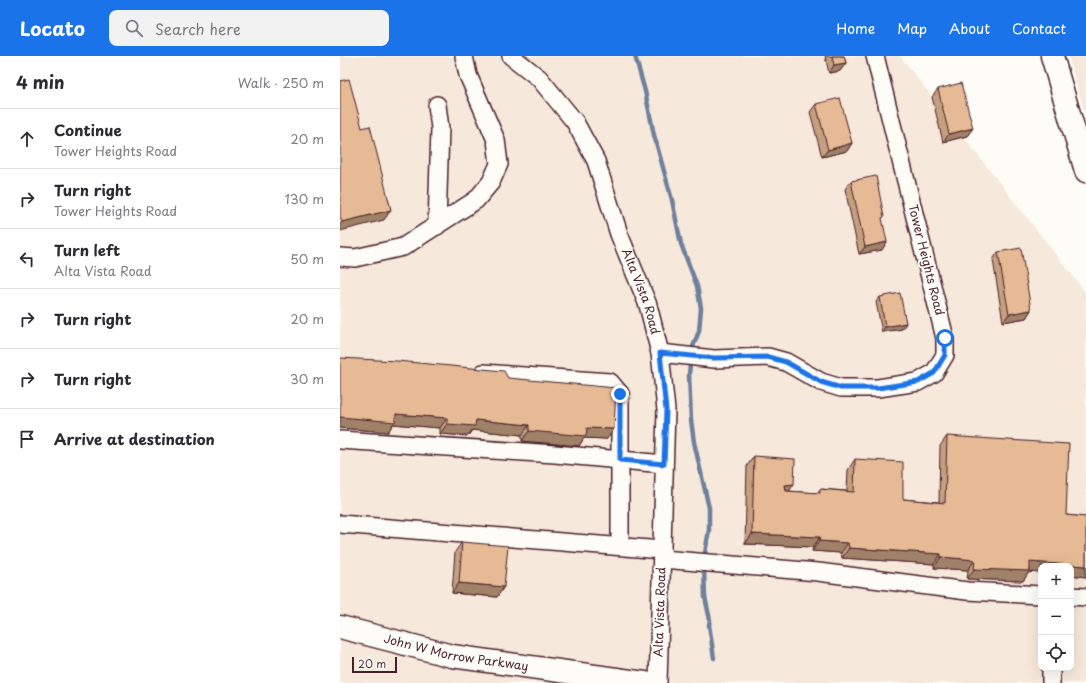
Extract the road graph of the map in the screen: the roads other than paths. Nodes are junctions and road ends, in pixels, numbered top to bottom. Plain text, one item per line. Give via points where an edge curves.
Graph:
1 (464, 56) edge
2 (511, 56) edge
3 (875, 56) edge
4 (1052, 56) edge
5 (437, 105) dead end
6 (1086, 171) edge
7 (436, 226) junction
8 (340, 257) edge
9 (660, 353) junction
10 (467, 372) edge
11 (340, 440) edge
12 (620, 460) junction
13 (664, 464) junction
14 (340, 524) edge
15 (620, 546) junction
16 (662, 555) junction
17 (1038, 595) edge
18 (1074, 596) edge
19 (1086, 597) edge
20 (340, 627) edge
21 (645, 683) edge
22 (658, 683) edge

1 - 7 street via 468,75 496,140 499,164 491,182 476,200
2 - 9 street, Alta Vista Road via 538,78 575,122 596,161 619,234 648,305
3 - 9 street, Tower Heights Road via 945,338 945,355 934,373 918,382 878,388 841,388 821,382 786,362 768,357 714,358
4 - 6 main road
5 - 7 street via 440,128
7 - 8 street via 403,248 355,258
9 - 13 street, Alta Vista Road via 666,410
10 - 12 street via 610,382 620,394
11 - 12 street
12 - 13 street
12 - 15 street
13 - 16 street, Alta Vista Road
14 - 15 street
15 - 16 street
16 - 17 street via 967,591
16 - 22 street, Alta Vista Road
18 - 19 street
20 - 21 main road, John W Morrow Parkway via 452,656

